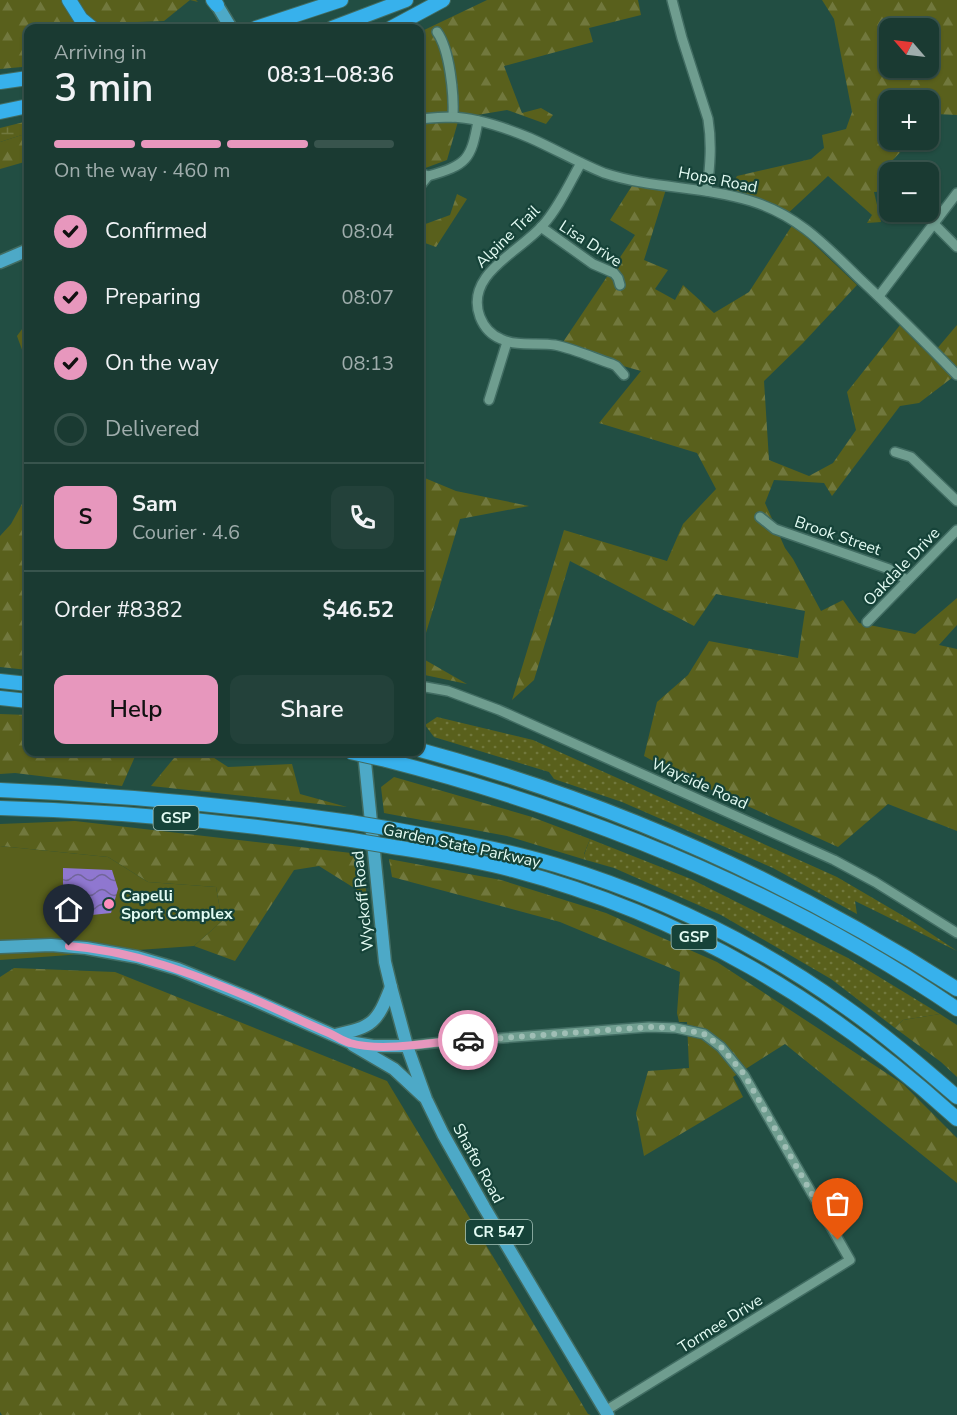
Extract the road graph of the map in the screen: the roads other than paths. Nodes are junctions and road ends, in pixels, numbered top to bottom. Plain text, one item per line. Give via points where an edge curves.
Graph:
1 (69, 0) edge
2 (341, 0) edge
3 (406, 0) edge
4 (443, 0) edge
5 (672, 0) edge
6 (214, 2) edge
7 (87, 24) edge
8 (228, 24) edge
9 (269, 24) edge
10 (343, 24) edge
11 (398, 24) edge
12 (437, 32) dead end
13 (24, 79) edge
14 (0, 82) edge
15 (24, 107) edge
16 (0, 112) edge
17 (453, 117) junction
18 (424, 119) edge
19 (478, 121) junction
20 (581, 163) junction
21 (424, 174) edge
22 (707, 191) junction
23 (957, 193) edge
24 (934, 224) junction
25 (541, 227) junction
26 (957, 247) edge
27 (24, 252) edge
28 (0, 262) edge
29 (620, 285) dead end
30 (879, 296) junction
31 (507, 342) junction
32 (624, 375) dead end
33 (957, 375) edge
34 (489, 400) dead end
35 (895, 452) dead end
36 (957, 501) edge
37 (760, 517) dead end
38 (957, 530) edge
39 (907, 580) junction
40 (867, 622) dead end
41 (0, 681) edge
42 (24, 684) edge
43 (424, 686) edge
44 (0, 698) edge
45 (24, 701) edge
46 (424, 751) edge
47 (364, 756) edge
48 (368, 756) edge
49 (0, 790) edge
50 (0, 808) edge
51 (957, 933) edge
52 (0, 947) edge
53 (390, 987) junction
54 (957, 989) edge
55 (957, 1009) edge
56 (335, 1035) junction
57 (349, 1042) junction
58 (407, 1046) junction
59 (957, 1097) edge
60 (426, 1099) junction
61 (957, 1119) edge
62 (606, 1413) edge

1 - 7 highway
2 - 9 highway
3 - 10 highway
4 - 11 highway
5 - 22 street via 709,125
6 - 8 main road
12 - 17 street via 450,73
13 - 14 highway
15 - 16 highway
17 - 18 street, Hope Road
17 - 19 street, Hope Road
19 - 20 street, Hope Road via 513,131
19 - 21 street via 473,148 465,160 442,172
20 - 22 street, Hope Road via 633,181
20 - 25 street, Alpine Trail
22 - 30 street, Hope Road via 751,200 798,222
23 - 24 street
24 - 26 street
24 - 30 street
25 - 29 street, Lisa Drive via 593,264 614,273
25 - 31 street, Alpine Trail via 493,268 477,296 483,323
27 - 28 main road
30 - 33 street, Hope Road
31 - 32 street via 560,347 612,364
31 - 34 street
35 - 36 street via 911,457
37 - 39 street, Brook Street via 775,530 889,569
38 - 39 street, Oakdale Drive
39 - 40 street, Oakdale Drive
41 - 42 highway
43 - 51 street, Wayside Road via 499,710 834,860
44 - 45 highway
46 - 54 highway via 584,802 695,847 846,922
47 - 53 main road, Wyckoff Road / CR 547
48 - 55 highway, bridge via 515,796 681,859 846,940
49 - 59 highway, Garden State Parkway / GSP, bridge via 171,801 350,822 479,845 556,866 699,921 777,963 895,1044
50 - 61 highway, Garden State Parkway / GSP, bridge via 183,818 270,828 479,862 546,879 692,936 768,976 885,1057
52 - 56 main road via 51,945 137,957 178,969
53 - 56 main road via 374,1020 362,1029
53 - 58 main road, Wyckoff Road / CR 547
56 - 57 main road
57 - 58 main road
57 - 60 main road via 394,1069
58 - 60 main road, Shafto Road / CR 547
58 - 62 street, Tormee Drive via 649,1027 704,1034 744,1074 850,1260
60 - 62 main road, Shafto Road / CR 547 via 459,1164

